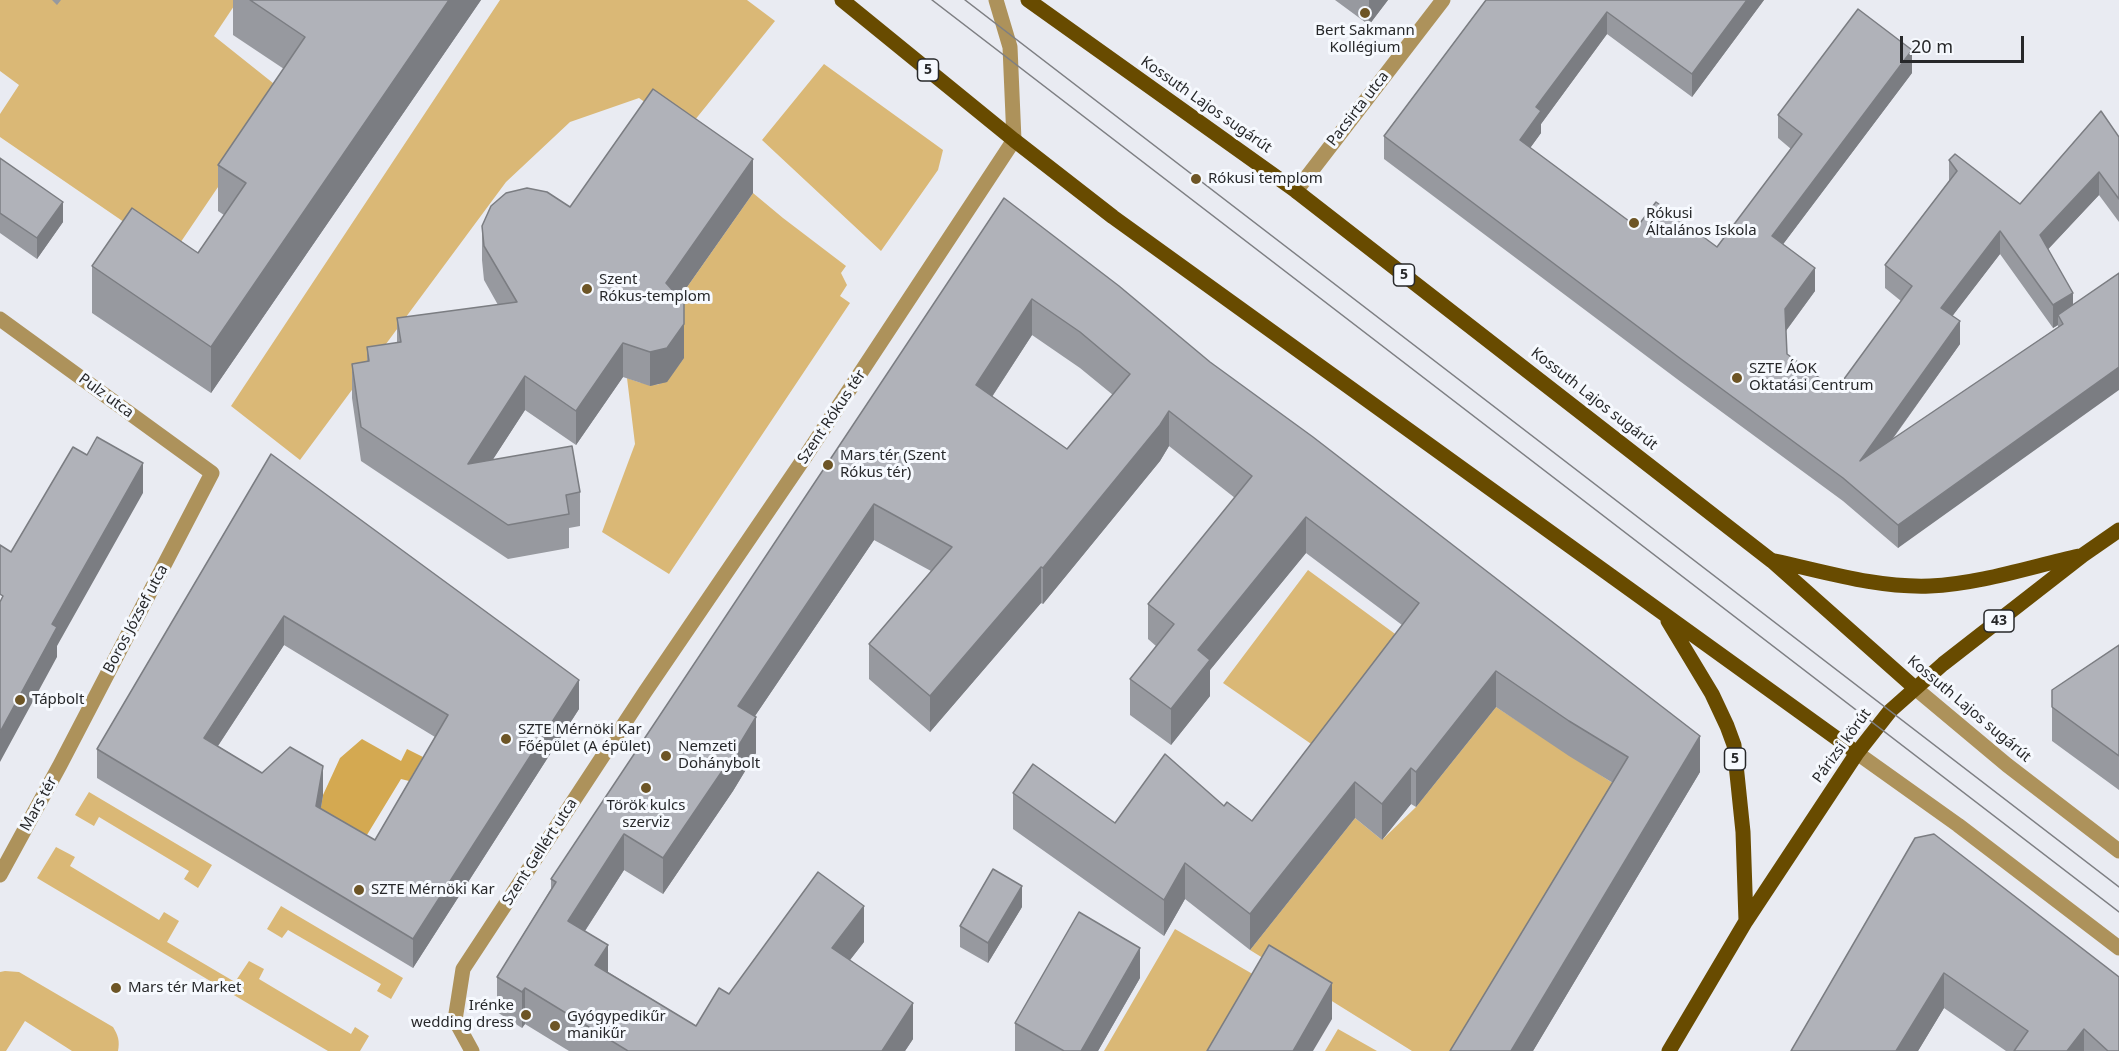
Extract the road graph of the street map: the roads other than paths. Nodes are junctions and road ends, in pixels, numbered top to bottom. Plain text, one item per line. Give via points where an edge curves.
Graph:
1 (842, 0) edge
2 (996, 0) edge
3 (1028, 0) edge
4 (1443, 0) edge
5 (1014, 140) junction
6 (1296, 191) junction
7 (0, 319) edge
8 (212, 473) joint
9 (2119, 530) edge
10 (2083, 555) junction
11 (1772, 561) junction
12 (1664, 615) junction
13 (1915, 688) junction
14 (645, 692) joint
15 (1857, 753) junction
16 (60, 765) joint
17 (2119, 851) edge
18 (0, 875) edge
19 (1746, 921) junction
20 (2119, 948) edge
21 (472, 1051) edge
22 (1669, 1051) edge

1 - 5 main road, 5
2 - 5 street via 1010,47
3 - 6 main road, Kossuth Lajos sugárút / 5
4 - 6 street, Pacsirta utca
5 - 12 main road, 5 via 1122,224
5 - 14 street, Szent Rókus tér
6 - 11 main road, Kossuth Lajos sugárút / 5
7 - 8 street, Pulz utca
8 - 16 street, Boros József utca
9 - 10 main road, Párizsi körút / 43
10 - 11 main road via 1930,586 1885,585
10 - 13 main road, Párizsi körút / 43
11 - 13 main road, Kossuth Lajos sugárút / 5
12 - 15 main road, 5
12 - 19 main road, 5 via 1712,694 1734,745 1743,832
13 - 15 main road, Párizsi körút via 1890,711
13 - 17 street, Kossuth Lajos sugárút
14 - 21 street, Szent Gellért utca via 463,969 455,1020
15 - 19 main road, Párizsi körút
15 - 20 street
16 - 18 street, Mars tér
19 - 22 main road, Párizsi körút

